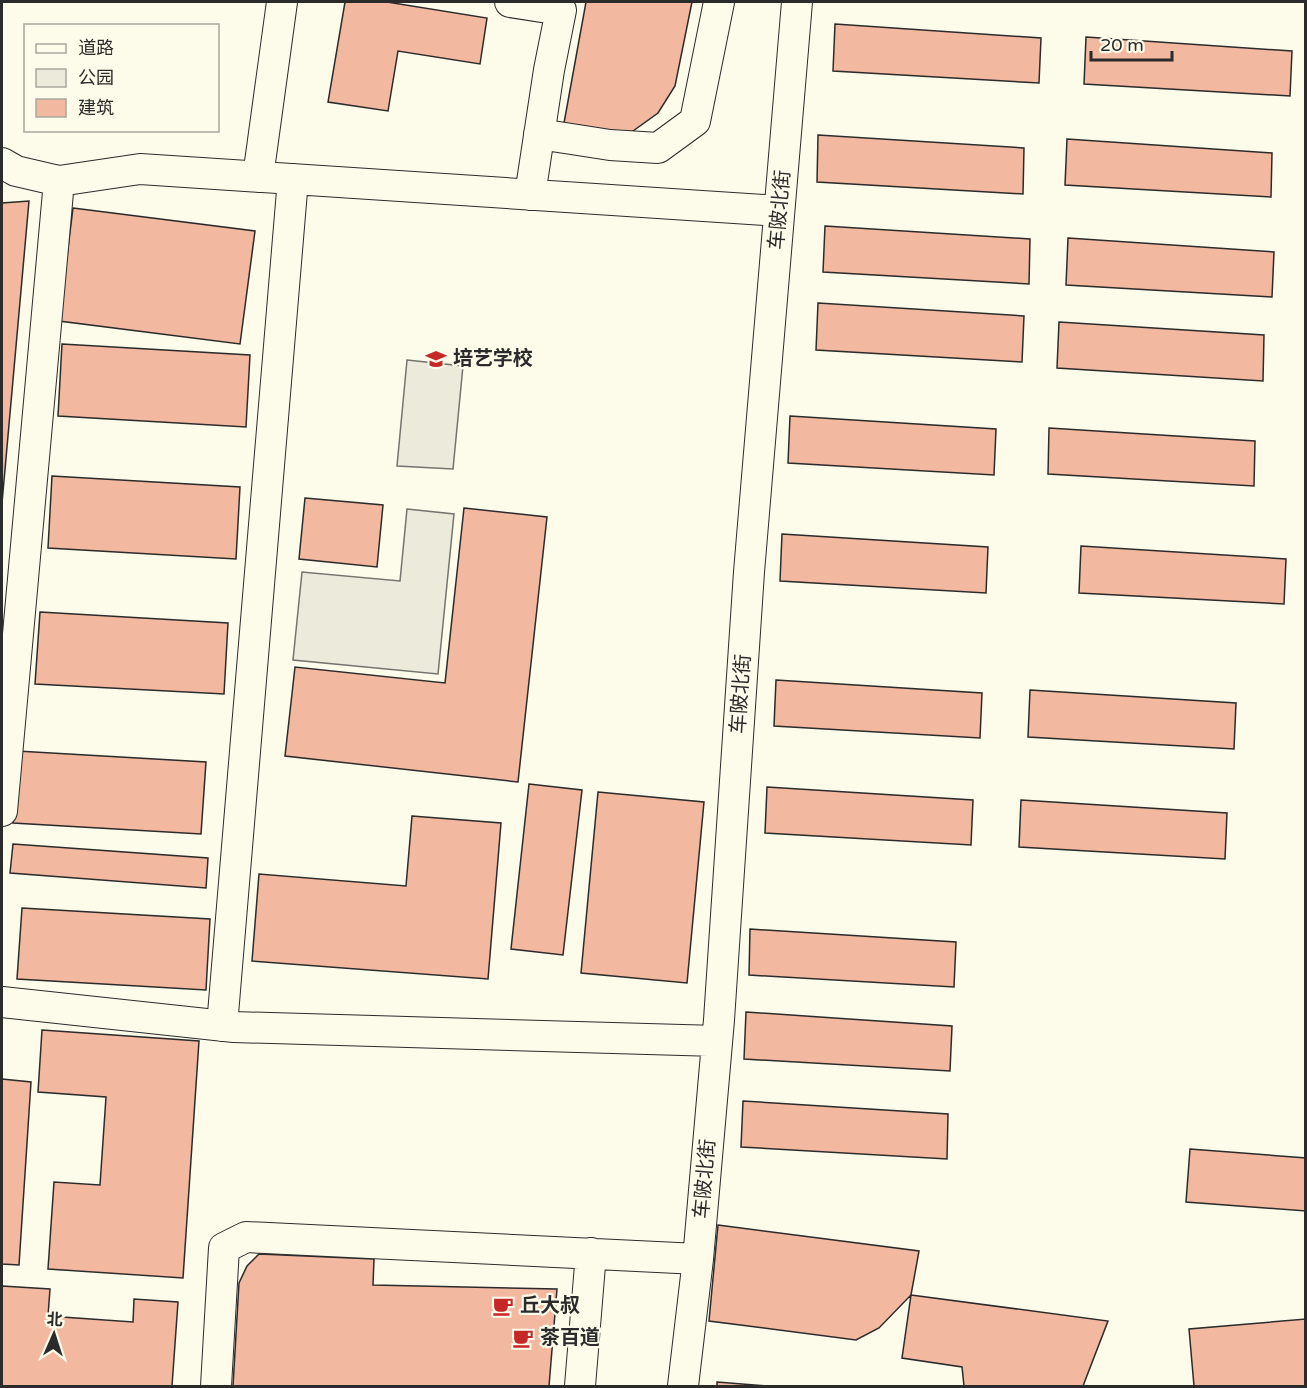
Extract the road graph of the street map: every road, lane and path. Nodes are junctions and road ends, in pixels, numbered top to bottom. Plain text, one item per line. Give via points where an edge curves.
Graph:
1 (282, 2) edge
2 (510, 2) edge
3 (719, 2) edge
4 (797, 2) edge
5 (539, 134) junction
6 (2, 164) edge
7 (258, 177) junction
8 (293, 179) junction
9 (59, 181) junction
10 (530, 195) junction
11 (779, 211) junction
12 (2, 811) edge
13 (2, 1002) edge
14 (222, 1026) junction
15 (717, 1041) junction
16 (591, 1253) junction
17 (698, 1259) junction
18 (216, 1386) edge
19 (580, 1386) edge
20 (683, 1386) edge

1 - 7 street
2 - 5 street via 561,10
3 - 5 street via 695,121 658,148
4 - 11 street, 车陂北街
5 - 10 street
6 - 9 street
7 - 8 street
7 - 9 street via 140,169
8 - 10 street
8 - 14 street
9 - 12 street
10 - 11 street
11 - 15 street, 车陂北街 via 749,572
13 - 14 street
14 - 15 street
15 - 17 street, 车陂北街
16 - 17 street
16 - 18 street via 246,1237 224,1248
16 - 19 street
17 - 20 street, 车陂北街

